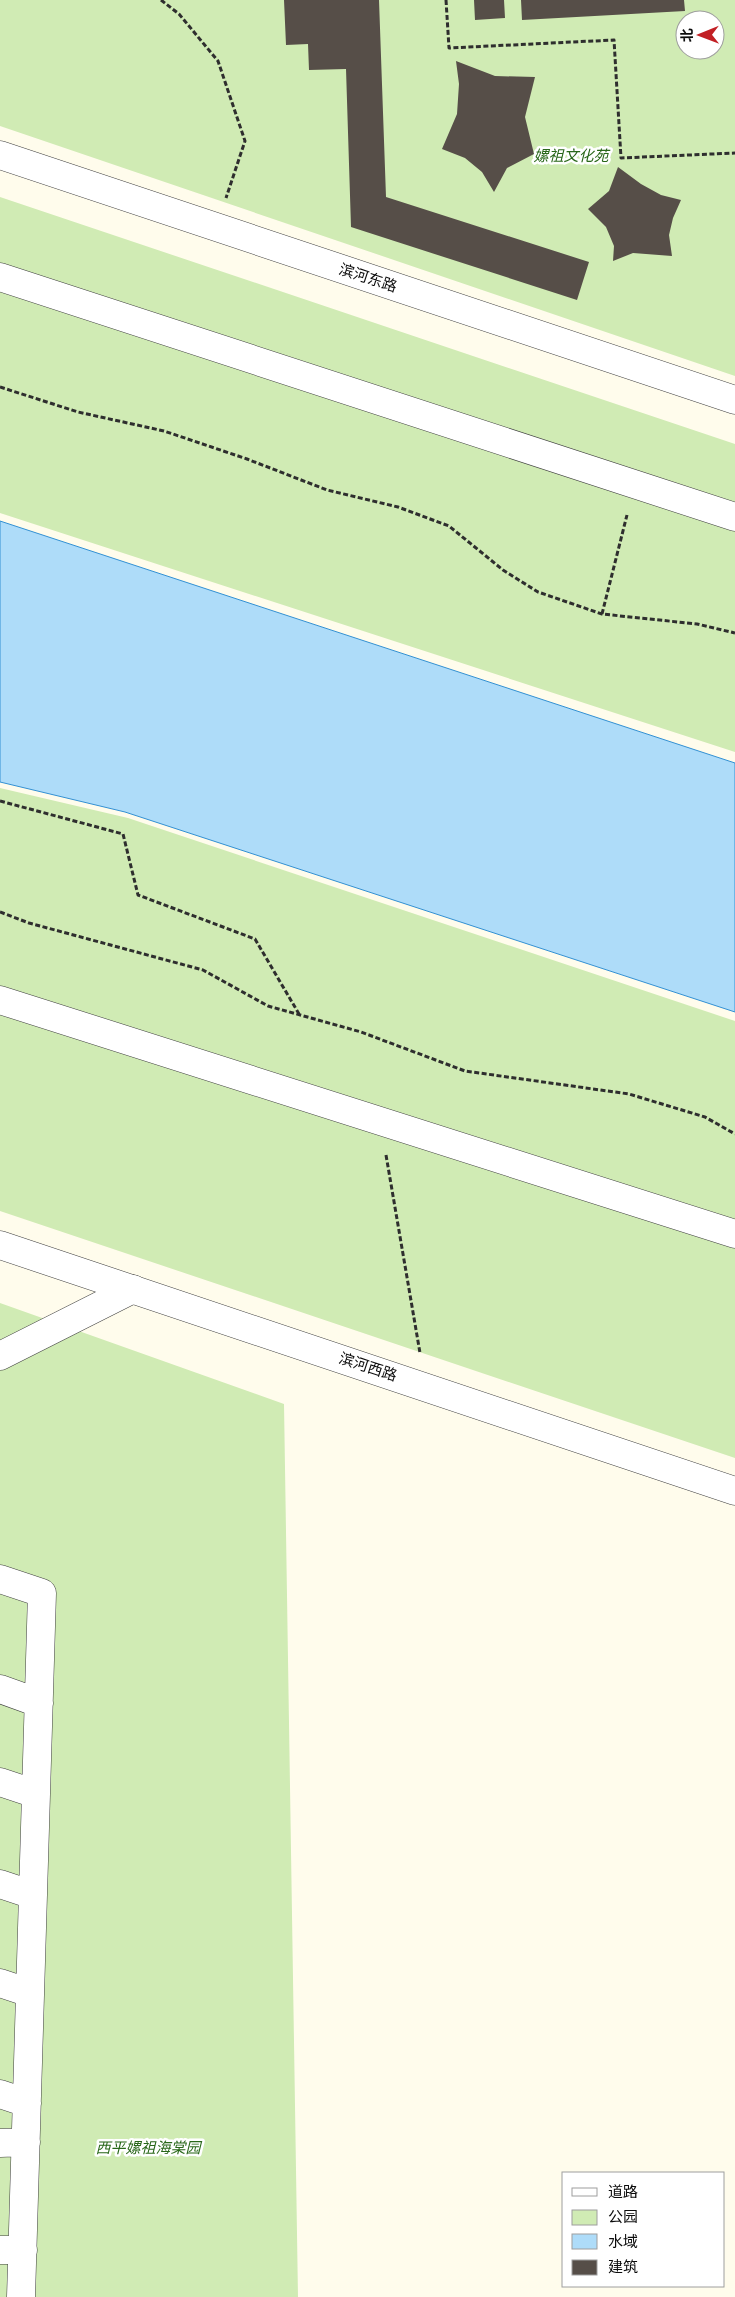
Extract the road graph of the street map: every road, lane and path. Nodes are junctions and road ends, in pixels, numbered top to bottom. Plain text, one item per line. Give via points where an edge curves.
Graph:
1 (161, 0) edge
2 (446, 0) edge
3 (735, 153) edge
4 (0, 155) edge
5 (216, 227) junction
6 (0, 277) edge
7 (0, 387) edge
8 (735, 400) edge
9 (635, 485) junction
10 (735, 517) edge
11 (602, 614) junction
12 (735, 633) edge
13 (0, 801) edge
14 (0, 912) edge
15 (0, 1000) edge
16 (299, 1015) junction
17 (380, 1121) junction
18 (735, 1134) edge
19 (735, 1234) edge
20 (0, 1245) edge
21 (133, 1289) junction
22 (0, 1356) edge
23 (426, 1386) junction
24 (735, 1491) edge
25 (0, 1579) edge
26 (0, 1689) edge
27 (39, 1703) junction
28 (0, 1782) edge
29 (36, 1794) junction
30 (0, 1884) edge
31 (33, 1895) junction
32 (0, 1983) edge
33 (30, 1993) junction
34 (0, 2094) edge
35 (27, 2103) junction
36 (13, 2142) edge
37 (11, 2250) edge
38 (22, 2297) edge

1 - 5 path via 179,14 218,62 245,141
2 - 3 path via 448,48 614,40 621,158
4 - 5 street, 滨河东路
5 - 8 street, 滨河东路
6 - 9 street
7 - 11 path via 78,412 164,431 247,458 327,490 398,507 449,526 503,570 538,592
9 - 10 street
9 - 11 path
11 - 12 path via 697,624
13 - 16 path via 123,834 138,895 255,939
14 - 16 path via 29,923 202,970 268,1006
15 - 17 street
16 - 18 path via 361,1032 465,1071 629,1094 705,1117
17 - 19 street
17 - 23 path
20 - 21 street, 滨河西路
21 - 22 street
21 - 23 street, 滨河西路
23 - 24 street, 滨河西路
25 - 27 street via 42,1593
26 - 27 street
27 - 29 street
28 - 29 street
29 - 31 street
30 - 31 street
31 - 33 street
32 - 33 street
33 - 35 street
34 - 35 street
35 - 36 street
36 - 37 street
37 - 38 street

